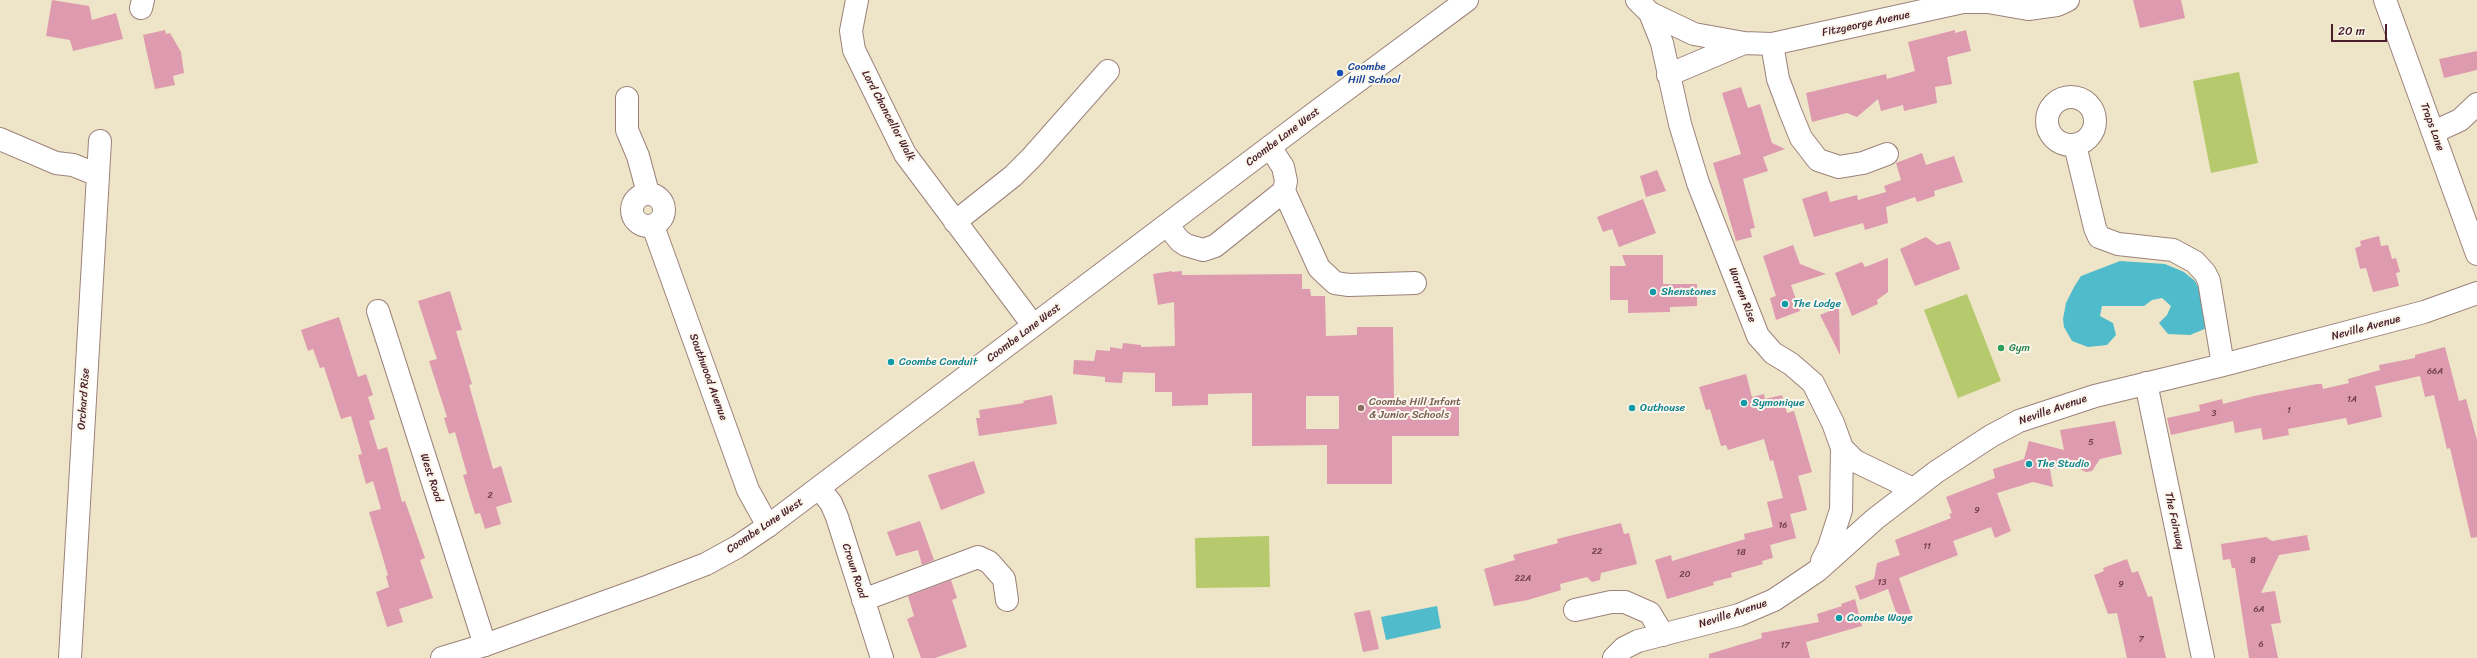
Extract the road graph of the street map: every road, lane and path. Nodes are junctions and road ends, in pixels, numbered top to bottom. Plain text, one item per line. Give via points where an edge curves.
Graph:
1 (857, 0) edge
2 (1468, 0) edge
3 (2068, 0) edge
4 (2385, 0) edge
5 (1644, 7) edge
6 (1744, 43) junction
7 (1772, 44) junction
8 (1108, 71) dead end
9 (1668, 75) junction
10 (627, 98) dead end
11 (2477, 104) edge
12 (2434, 132) junction
13 (0, 139) edge
14 (100, 141) dead end
15 (2075, 145) dead end
16 (1270, 147) junction
17 (1887, 154) dead end
18 (98, 175) junction
19 (1284, 191) junction
20 (955, 222) junction
21 (1167, 225) junction
22 (2477, 254) edge
23 (1415, 283) dead end
24 (2477, 293) edge
25 (378, 311) dead end
26 (1033, 325) junction
27 (2222, 366) junction
28 (2146, 383) junction
29 (1842, 448) junction
30 (819, 488) junction
31 (1913, 489) junction
32 (768, 526) junction
33 (1817, 571) junction
34 (863, 600) junction
35 (1008, 600) dead end
36 (1575, 610) dead end
37 (1663, 635) junction
38 (485, 645) junction
39 (70, 658) edge
40 (442, 658) edge
41 (882, 658) edge
42 (1614, 658) edge
43 (2203, 658) edge

1 - 20 street, Lord Chancellor Walk via 851,31 854,50 905,154
2 - 16 street, Coombe Lane West
3 - 7 street, Fitzgeorge Avenue via 2057,5 2028,9 1988,2 1963,2
4 - 12 street, Traps Lane
5 - 6 street via 1694,34
5 - 9 street, Warren Rise via 1662,43
6 - 7 street, Fitzgeorge Avenue
6 - 9 street, Fitzgeorge Avenue
7 - 17 street via 1778,79 1790,111 1801,138 1818,160 1839,167 1863,163
8 - 20 street via 1032,157
9 - 29 street, Warren Rise via 1698,183 1758,336 1773,353 1813,383
10 - 32 street, Southwood Avenue via 627,130 640,162 648,193 660,198 665,208 662,219 653,226 748,490
11 - 12 street via 2460,120
12 - 22 street, Traps Lane
13 - 18 street via 56,163 73,165
14 - 18 street, Orchard Rise
15 - 27 street via 2099,237 2118,244 2173,250 2195,262 2205,273 2209,281
16 - 19 street via 1283,167 1286,181
16 - 21 street, Coombe Lane West
18 - 39 street, Orchard Rise
19 - 21 street via 1215,246 1202,250 1180,241
19 - 23 street via 1319,268 1334,283
20 - 26 street, Lord Chancellor Walk
21 - 26 street, Coombe Lane West
24 - 27 street, Neville Avenue via 2424,312
25 - 38 street, West Road
26 - 30 street, Coombe Lane West
27 - 28 street, Neville Avenue
28 - 31 street, Neville Avenue via 2095,396 2019,421 1960,455
28 - 43 street, The Fairway
29 - 31 street via 1855,461
29 - 33 street, Warren Rise via 1841,510 1829,547
30 - 32 street, Coombe Lane West
30 - 34 street, Crown Road via 837,517
31 - 33 street, Neville Avenue
32 - 38 street, Coombe Lane West via 706,564
33 - 37 street, Neville Avenue via 1757,609
34 - 35 street via 978,557 989,562 1004,579
34 - 41 street, Crown Road
36 - 37 street via 1610,602 1626,602 1650,613
37 - 42 street, Neville Avenue via 1638,641 1624,648
38 - 40 street, Coombe Lane West

